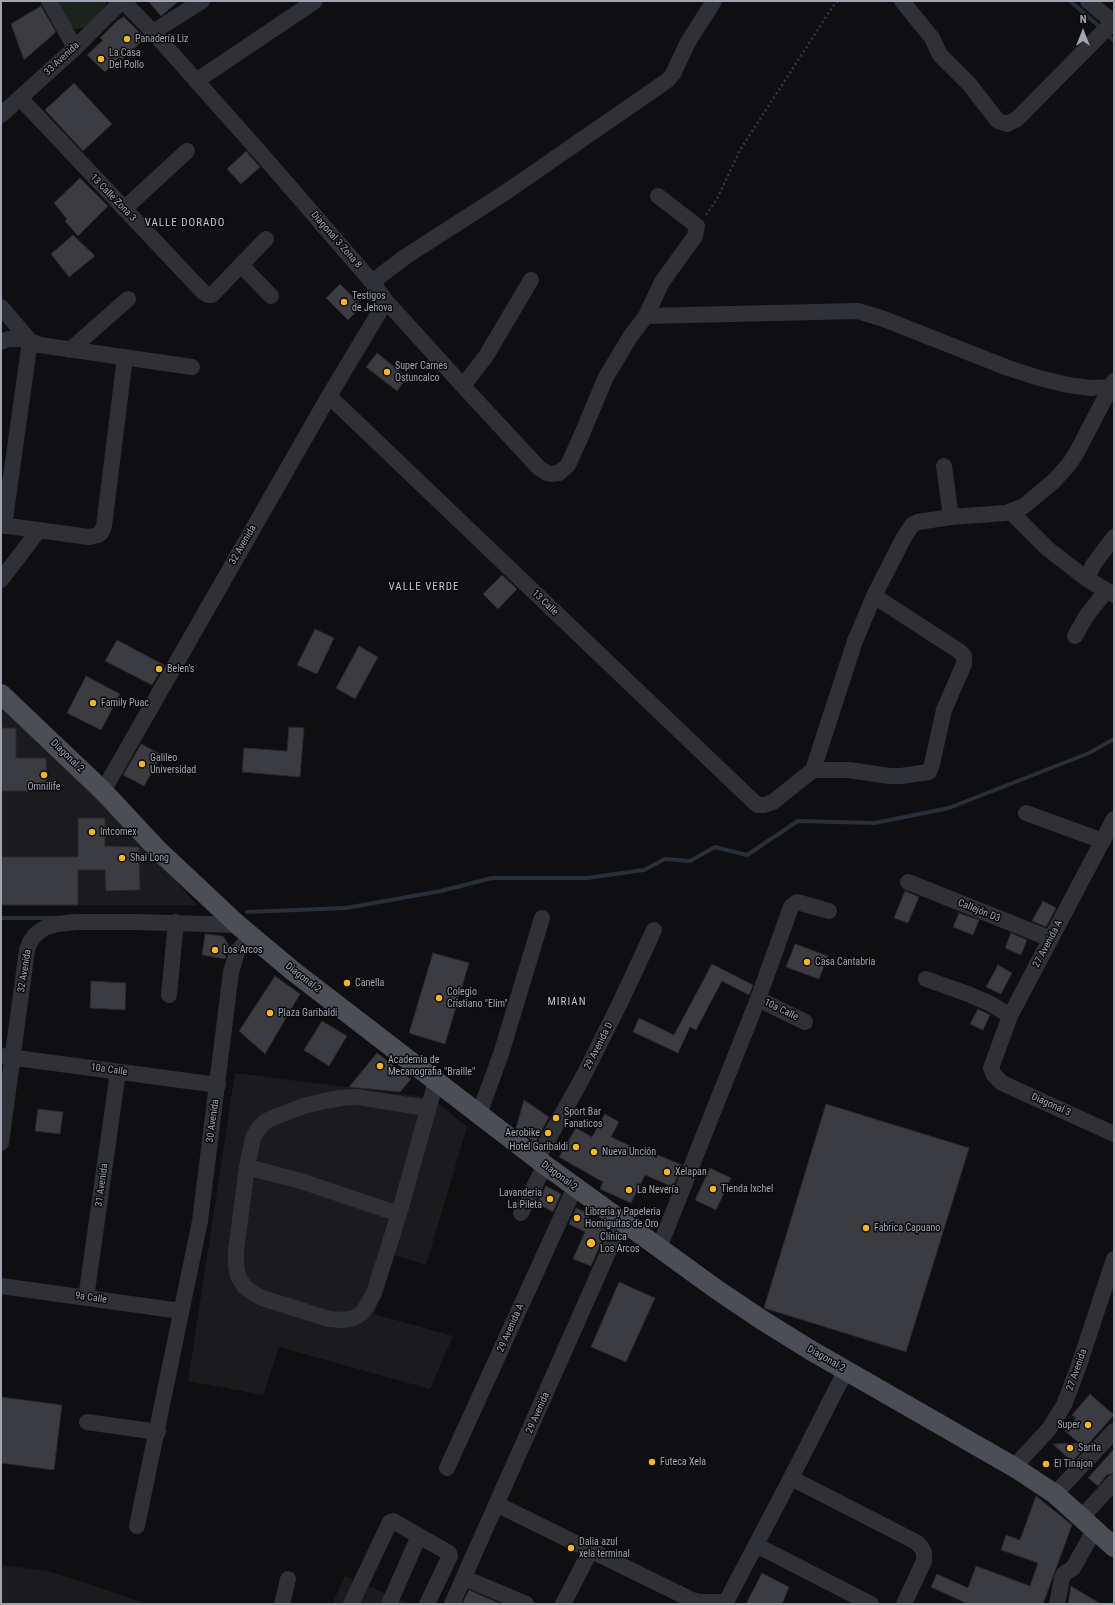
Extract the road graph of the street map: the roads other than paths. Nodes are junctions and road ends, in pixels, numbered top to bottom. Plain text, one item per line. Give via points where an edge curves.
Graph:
1 (49, 1) edge
2 (123, 1) edge
3 (202, 1) edge
4 (315, 1) edge
5 (714, 1) edge
6 (902, 1) edge
7 (1088, 1) edge
8 (1109, 26) edge
9 (153, 32) junction
10 (75, 48) junction
11 (196, 81) junction
12 (20, 98) junction
13 (1, 115) edge
14 (187, 151) dead end
15 (658, 196) dead end
16 (124, 209) junction
17 (266, 239) dead end
18 (241, 265) junction
19 (531, 280) dead end
20 (372, 282) junction
21 (270, 296) dead end
22 (128, 299) dead end
23 (386, 300) junction
24 (1, 307) edge
25 (646, 316) junction
26 (30, 341) junction
27 (1, 342) edge
28 (70, 350) junction
29 (125, 358) junction
30 (192, 367) dead end
31 (1113, 384) edge
32 (463, 386) junction
33 (329, 396) junction
34 (944, 466) dead end
35 (1012, 512) junction
36 (951, 517) junction
37 (3, 525) edge
38 (39, 530) junction
39 (1114, 536) edge
40 (1087, 579) junction
41 (1, 580) edge
42 (1110, 593) edge
43 (874, 596) junction
44 (1075, 636) dead end
45 (1, 694) edge
46 (813, 770) junction
47 (103, 791) junction
48 (1026, 813) dead end
49 (1114, 819) edge
50 (1103, 841) junction
51 (908, 882) dead end
52 (829, 911) dead end
53 (542, 918) dead end
54 (176, 922) junction
55 (654, 930) dead end
56 (244, 931) junction
57 (1051, 939) junction
58 (926, 979) dead end
59 (169, 995) dead end
60 (758, 999) junction
61 (1010, 1016) junction
62 (805, 1022) dead end
63 (7, 1057) edge
64 (992, 1071) joint
65 (118, 1072) junction
66 (436, 1080) junction
67 (218, 1085) junction
68 (427, 1108) junction
69 (479, 1114) junction
70 (1114, 1134) edge
71 (1, 1143) edge
72 (541, 1162) junction
73 (247, 1167) junction
74 (575, 1187) junction
75 (521, 1213) dead end
76 (400, 1214) junction
77 (622, 1221) junction
78 (659, 1248) junction
79 (1114, 1259) edge
80 (1, 1286) edge
81 (86, 1298) junction
82 (181, 1311) junction
83 (846, 1370) junction
84 (87, 1422) dead end
85 (1114, 1431) edge
86 (158, 1432) junction
87 (1014, 1467) junction
88 (447, 1468) dead end
89 (791, 1478) junction
90 (1114, 1482) edge
91 (1055, 1494) junction
92 (496, 1504) junction
93 (1089, 1523) junction
94 (137, 1526) dead end
95 (419, 1536) junction
96 (756, 1545) junction
97 (1114, 1546) edge
98 (591, 1550) junction
99 (464, 1578) junction
100 (288, 1579) dead end
101 (496, 1599) edge
102 (286, 1603) edge
103 (725, 1603) edge
104 (352, 1604) edge
105 (388, 1604) edge
106 (427, 1604) edge
107 (452, 1604) edge
108 (526, 1604) edge
109 (563, 1604) edge
110 (871, 1604) edge
111 (904, 1604) edge
112 (1058, 1604) edge

1 - 10 street
2 - 9 street, Diagonal 3 Zona 8
2 - 10 street, 33 Avenida
3 - 9 street
4 - 11 street
5 - 20 street via 668,80
6 - 8 street via 932,38 940,54 969,84 998,121 1007,124 1017,119
7 - 8 street
9 - 11 street, Diagonal 3 Zona 8
10 - 12 street, 33 Avenida
11 - 20 street, Diagonal 3 Zona 8
12 - 13 street, 33 Avenida
12 - 16 street, 13 Calle Zona 3
14 - 16 street
15 - 25 street via 697,226 695,236 662,282
16 - 18 street, 13 Calle Zona 3 via 208,295 212,295
17 - 18 street
18 - 21 street
19 - 32 street via 486,356
20 - 23 street, Diagonal 3 Zona 8
22 - 28 street
23 - 32 street, Diagonal 3 Zona 8
23 - 33 street, 32 Avenida
24 - 26 street
25 - 31 street via 858,311 884,318 1039,378 1092,388
25 - 32 street, Diagonal 3 Zona 8 via 606,377 568,465 562,471 552,474 539,468
26 - 27 street via 8,339
26 - 28 street
26 - 37 street
28 - 29 street
29 - 30 street
29 - 38 street via 103,530 94,537
31 - 35 street via 1070,463 1046,489
33 - 46 street, 13 Calle via 754,802 758,805 773,802
33 - 47 street, 32 Avenida
34 - 36 street
35 - 36 street
35 - 40 street via 1048,549
36 - 43 street via 912,525
37 - 38 street
38 - 41 street
39 - 40 street via 1093,565
40 - 42 street
42 - 44 street via 1087,615
43 - 46 street via 855,641
43 - 46 street via 964,656 964,664 944,710 932,764 929,772 901,776 849,770
45 - 47 main road, Diagonal 2
47 - 56 main road, Diagonal 2 via 158,850
48 - 50 street
49 - 50 street, 27 Avenida A
50 - 57 street, 27 Avenida A
51 - 57 street, Callejón D3
52 - 60 street via 799,903 791,907
53 - 69 street
54 - 56 street, 32 Avenida
54 - 59 street
54 - 63 street, 32 Avenida via 57,924 46,927 36,934 27,950
55 - 72 street, 29 Avenida D
56 - 66 main road, Diagonal 2
56 - 67 street, 30 Avenida via 231,972
57 - 61 street, 27 Avenida A
58 - 61 street via 991,1004
60 - 62 street, 10a Calle
60 - 78 street
61 - 64 street, 27 Avenida A via 992,1063
63 - 65 street, 10a Calle
63 - 71 street, 32 Avenida
64 - 70 street, Diagonal 3 via 1002,1083
65 - 67 street, 10a Calle
65 - 81 street, 31 Avenida
66 - 68 street
66 - 69 main road, Diagonal 2
67 - 82 street, 30 Avenida via 200,1221
68 - 73 street via 357,1097 304,1106 266,1121 258,1129 253,1138
68 - 76 street
69 - 72 main road, Diagonal 2
72 - 74 main road, Diagonal 2
72 - 75 street, 29 Avenida D
73 - 76 street via 301,1180
73 - 76 street via 236,1251 238,1276 244,1286 262,1298 329,1319 354,1318 362,1313 368,1304
74 - 77 main road, Diagonal 2
74 - 88 street, 29 Avenida A
77 - 78 main road, Diagonal 2
77 - 92 street, 29 Avenida
78 - 83 main road, Diagonal 2 via 762,1320
79 - 87 street, 27 Avenida via 1064,1405 1049,1429
80 - 81 street, 9a Calle
81 - 82 street, 9a Calle
82 - 86 street, 30 Avenida
83 - 87 main road, Diagonal 2
83 - 89 street
84 - 86 street
85 - 91 street
86 - 94 street, 30 Avenida
87 - 91 main road, Diagonal 2
89 - 96 street
89 - 111 street via 916,1542 921,1547 924,1561
90 - 93 street
91 - 93 main road, Diagonal 2
92 - 98 street
92 - 99 street, 29 Avenida
93 - 97 main road
93 - 112 street via 1073,1568 1062,1578
95 - 104 street via 393,1521 390,1522
95 - 105 street
95 - 106 street via 450,1556
96 - 103 street
96 - 110 street
98 - 103 street via 692,1600
98 - 109 street
99 - 101 street
99 - 107 street, 29 Avenida
100 - 102 street
101 - 108 street

